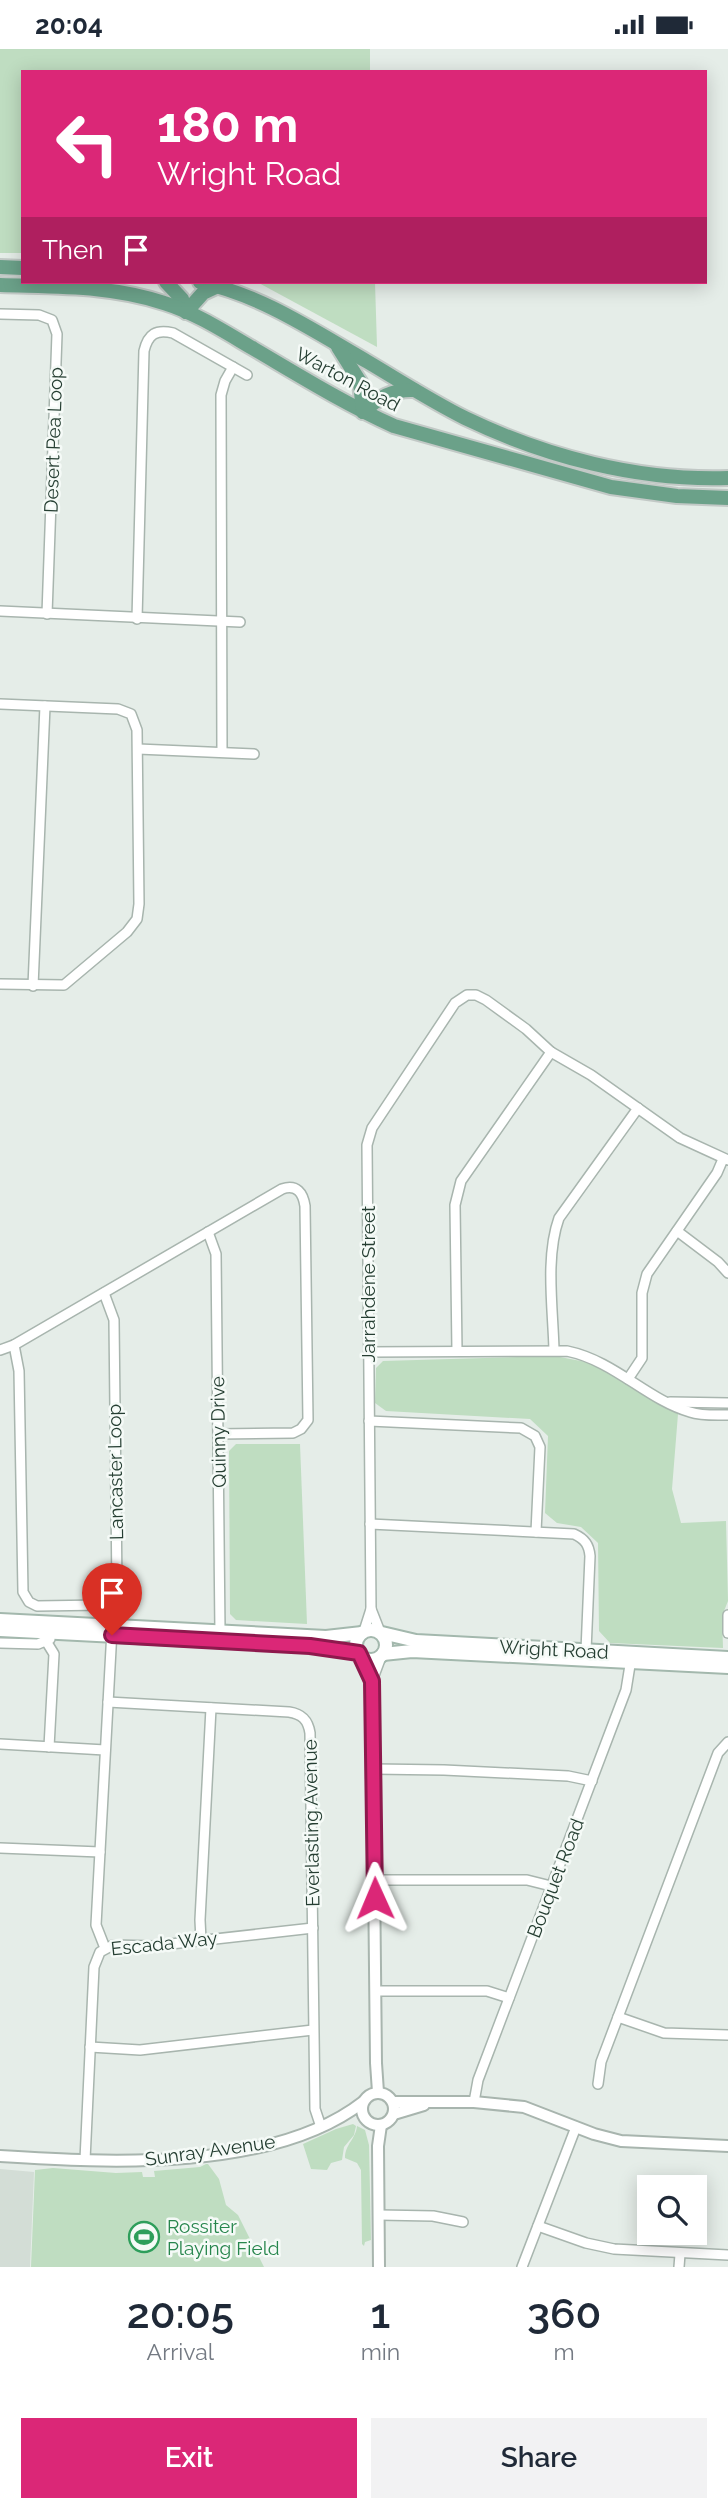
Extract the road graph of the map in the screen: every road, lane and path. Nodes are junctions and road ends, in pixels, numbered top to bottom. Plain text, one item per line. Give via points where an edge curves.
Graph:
1 (0, 267) edge
2 (21, 268) edge
3 (168, 284) edge
4 (209, 284) edge
5 (0, 285) edge
6 (218, 286) junction
7 (186, 312) junction
8 (0, 314) edge
9 (334, 342) junction
10 (233, 367) junction
11 (247, 375) dead end
12 (416, 390) junction
13 (363, 412) junction
14 (728, 478) edge
15 (728, 498) edge
16 (0, 611) edge
17 (47, 614) junction
18 (137, 619) junction
19 (221, 621) junction
20 (240, 622) dead end
21 (0, 704) edge
22 (45, 706) junction
23 (138, 749) junction
24 (222, 752) junction
25 (254, 754) dead end
26 (0, 984) edge
27 (33, 986) junction
28 (551, 1052) junction
29 (638, 1108) junction
30 (726, 1160) edge
31 (677, 1231) junction
32 (208, 1232) junction
33 (728, 1273) edge
34 (104, 1293) junction
35 (14, 1345) junction
36 (0, 1350) edge
37 (554, 1350) junction
38 (457, 1351) junction
39 (369, 1352) junction
40 (628, 1378) junction
41 (668, 1402) junction
42 (728, 1403) edge
43 (728, 1415) edge
44 (369, 1421) junction
45 (218, 1434) junction
46 (370, 1524) junction
47 (536, 1532) junction
48 (371, 1609) junction
49 (728, 1615) edge
50 (0, 1620) edge
51 (0, 1630) edge
52 (112, 1630) junction
53 (220, 1632) junction
54 (363, 1632) junction
55 (381, 1633) junction
56 (728, 1633) edge
57 (51, 1637) junction
58 (0, 1643) edge
59 (586, 1651) junction
60 (360, 1654) junction
61 (382, 1655) junction
62 (632, 1658) junction
63 (728, 1658) edge
64 (728, 1667) edge
65 (372, 1681) junction
66 (108, 1702) junction
67 (211, 1708) junction
68 (728, 1742) edge
69 (0, 1744) edge
70 (49, 1747) junction
71 (105, 1749) junction
72 (374, 1769) junction
73 (592, 1781) junction
74 (0, 1848) edge
75 (100, 1852) junction
76 (375, 1880) junction
77 (551, 1886) junction
78 (313, 1928) junction
79 (201, 1940) junction
80 (105, 1948) junction
81 (376, 1991) junction
82 (509, 1998) junction
83 (618, 2017) junction
84 (313, 2030) junction
85 (728, 2035) edge
86 (90, 2047) junction
87 (598, 2084) dead end
88 (378, 2092) junction
89 (363, 2102) junction
90 (393, 2102) junction
91 (433, 2102) junction
92 (474, 2102) junction
93 (394, 2114) junction
94 (365, 2118) junction
95 (327, 2125) junction
96 (381, 2125) junction
97 (576, 2127) junction
98 (728, 2146) edge
99 (0, 2156) edge
100 (85, 2160) junction
101 (379, 2215) junction
102 (463, 2222) dead end
103 (538, 2226) junction
104 (680, 2254) junction
105 (728, 2255) edge
106 (379, 2267) edge
107 (522, 2267) edge
108 (679, 2267) edge

1 - 2 main road
3 - 7 main road via 182,299
4 - 6 main road, Warton Road
5 - 7 main road, Warton Road via 117,291
6 - 7 main road via 203,293
6 - 9 main road, Warton Road via 264,303
7 - 13 main road, Warton Road
8 - 17 street, Desert Pea Loop via 39,315 52,320 57,334
9 - 12 main road, Warton Road
9 - 13 main road via 360,381
10 - 11 street
10 - 18 street via 173,333 153,333 146,341
10 - 19 street via 221,395
12 - 13 main road via 394,391
12 - 14 main road, Warton Road via 543,450 650,473
13 - 15 main road, Warton Road via 424,436 611,487
16 - 17 street
17 - 18 street
18 - 19 street
19 - 20 street
19 - 24 street
21 - 22 street
22 - 23 street via 125,711 136,721
22 - 27 street
23 - 24 street
23 - 27 street via 136,919 75,978 64,985
24 - 25 street
26 - 27 street
28 - 29 street
28 - 38 street via 464,1173 458,1188
28 - 39 street, Jarrahdene Street via 496,1007 476,995 464,996 372,1128 368,1139
29 - 30 street via 680,1138
29 - 37 street via 556,1226 552,1245
30 - 31 street
31 - 33 street
31 - 40 street via 647,1274 642,1293 642,1358
32 - 34 street
32 - 45 street, Quinny Drive via 216,1254
32 - 45 street via 282,1189 290,1187 303,1196 307,1420 293,1433
34 - 35 street
34 - 35 street, Lancaster Loop via 114,1319 117,1589 103,1605 37,1606 23,1593 19,1371
35 - 36 street
37 - 38 street
37 - 40 street via 590,1356
38 - 39 street
39 - 44 street, Jarrahdene Street
40 - 41 street
41 - 42 street
41 - 43 street via 693,1413
44 - 46 street, Jarrahdene Street
44 - 47 street via 531,1433 540,1447
45 - 53 street, Quinny Drive
46 - 47 street
46 - 48 street, Jarrahdene Street
47 - 59 street via 574,1534 587,1543
48 - 54 street, Jarrahdene Street
48 - 55 street, Jarrahdene Street
49 - 56 street
50 - 52 main road
51 - 57 main road
52 - 53 main road
52 - 57 main road
52 - 60 main road
52 - 66 street
53 - 54 main road via 326,1637
54 - 55 main road
54 - 60 main road via 356,1644
55 - 59 main road, Wright Road via 416,1641
55 - 61 main road via 387,1646
57 - 58 street via 29,1644
57 - 70 street
59 - 62 main road, Wright Road
60 - 61 main road via 371,1660
60 - 65 street
61 - 62 main road, Wright Road via 412,1651
61 - 65 street
62 - 63 main road, Wright Road
62 - 64 main road, Wright Road
62 - 73 street, Bouquet Road via 628,1685
65 - 72 street
66 - 67 street, Everlasting Avenue
66 - 71 street
67 - 78 street, Everlasting Avenue via 296,1713 309,1725
67 - 79 street
68 - 83 street via 718,1753
69 - 70 street
70 - 71 street
71 - 75 street
72 - 73 street via 568,1776
72 - 76 street
73 - 77 street, Bouquet Road
74 - 75 street
75 - 80 street via 96,1925
76 - 77 street via 527,1880
76 - 81 street
77 - 82 street, Bouquet Road
78 - 79 street, Escada Way
78 - 84 street, Everlasting Avenue
79 - 80 street, Escada Way
80 - 86 street, Escada Way via 95,1962
81 - 82 street via 487,1991
81 - 88 street
82 - 92 street, Bouquet Road
83 - 85 street via 664,2033
83 - 87 street via 601,2061
84 - 86 street via 149,2050
84 - 95 street, Everlasting Avenue via 315,2109
86 - 100 street, Escada Way
88 - 89 street
88 - 90 street
89 - 94 street
89 - 95 street, Sunray Avenue
90 - 91 street
90 - 93 street
91 - 92 street
91 - 93 street
92 - 97 street via 524,2107
93 - 96 street
94 - 95 street, Sunray Avenue
94 - 96 street
95 - 100 street, Sunray Avenue via 278,2142 217,2153 146,2161
96 - 101 street
97 - 98 street via 621,2141
97 - 103 street
99 - 100 street, Sunray Avenue
101 - 102 street
101 - 106 street
103 - 104 street via 601,2247
103 - 107 street
104 - 105 street
104 - 108 street

